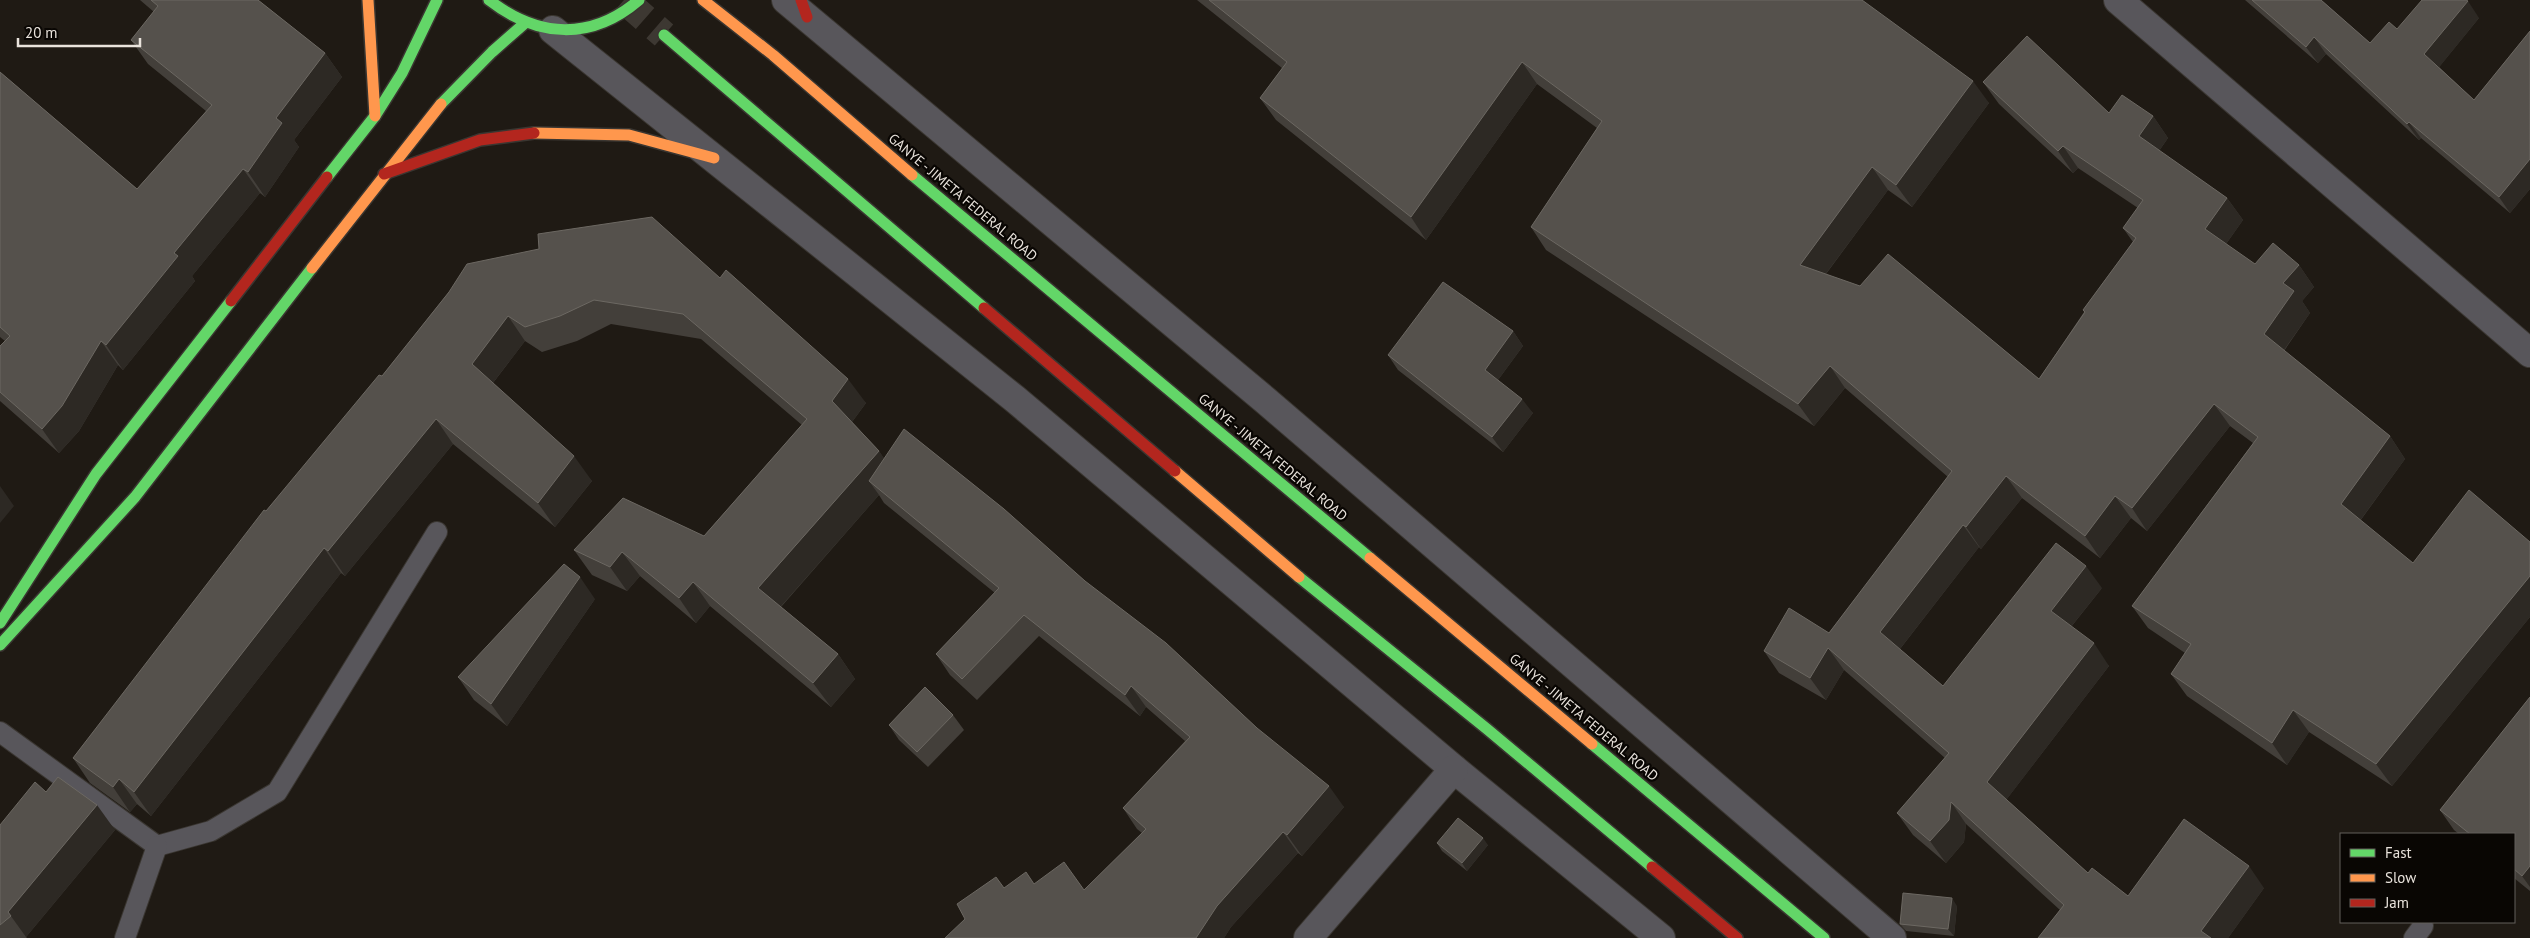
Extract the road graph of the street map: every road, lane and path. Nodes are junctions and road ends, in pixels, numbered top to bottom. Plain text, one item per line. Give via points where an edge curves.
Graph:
1 (368, 0) edge
2 (437, 0) edge
3 (489, 0) edge
4 (639, 0) edge
5 (703, 0) edge
6 (2118, 0) edge
7 (798, 6) edge
8 (525, 23) junction
9 (553, 30) junction
10 (664, 35) tunnel mouth
11 (375, 116) junction
12 (714, 158) junction
13 (384, 174) junction
14 (2530, 353) edge
15 (436, 532) dead end
16 (0, 623) edge
17 (0, 645) edge
18 (0, 732) edge
19 (1454, 769) junction
20 (157, 846) junction
21 (125, 938) edge
22 (1308, 938) edge
23 (1661, 938) edge
24 (1737, 938) edge
25 (1824, 938) edge
26 (1892, 938) edge

1 - 11 main road
2 - 11 main road via 402,73
3 - 8 main road via 500,10
4 - 9 main road via 609,21 582,29
5 - 25 main road, GANYE - JIMETA FEDERAL ROAD via 773,55 832,108
6 - 14 street
7 - 26 street via 1265,400
8 - 9 main road
8 - 13 main road via 437,108
9 - 12 street
10 - 24 main road via 1318,593
11 - 16 main road via 96,474
12 - 13 main road via 629,135 545,132 480,140
12 - 19 street via 1015,399
13 - 17 main road via 134,497
15 - 20 lane via 277,792 211,831
18 - 20 lane
19 - 22 street
19 - 23 street
20 - 21 lane

